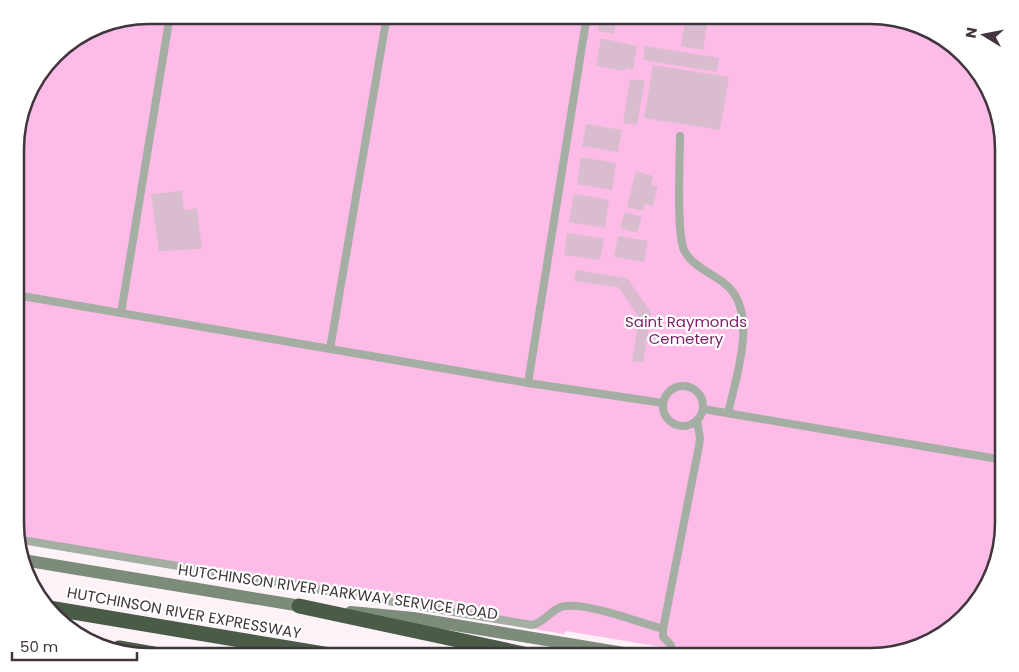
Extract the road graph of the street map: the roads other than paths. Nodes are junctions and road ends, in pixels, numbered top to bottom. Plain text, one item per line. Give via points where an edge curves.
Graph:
1 (169, 24) edge
2 (386, 24) edge
3 (586, 24) edge
4 (680, 136) dead end
5 (24, 296) edge
6 (121, 313) junction
7 (330, 349) junction
8 (528, 383) junction
9 (663, 403) junction
10 (703, 409) junction
11 (728, 413) junction
12 (697, 421) junction
13 (995, 458) edge
14 (25, 540) edge
15 (29, 561) edge
16 (299, 606) junction
17 (58, 609) edge
18 (663, 629) junction
19 (671, 645) dead end
20 (288, 648) edge
21 (496, 648) edge
22 (594, 648) edge

1 - 6 lane
2 - 7 lane
3 - 8 lane
4 - 11 lane via 681,243 690,259 727,285 742,309 743,341
5 - 6 lane
6 - 7 lane
7 - 8 lane
8 - 9 lane
9 - 10 lane via 673,388 686,386 701,396
9 - 12 lane via 670,422 684,427
10 - 11 lane
10 - 12 lane
11 - 13 lane
12 - 18 lane via 699,446
14 - 18 lane via 532,624 566,606 594,610
15 - 16 street, HUTCHINSON RIVER PARKWAY SERVICE ROAD
16 - 21 highway
16 - 22 street, HUTCHINSON RIVER PARKWAY SERVICE ROAD via 413,618
17 - 20 highway, HUTCHINSON RIVER EXPRESSWAY
18 - 19 lane via 663,637

